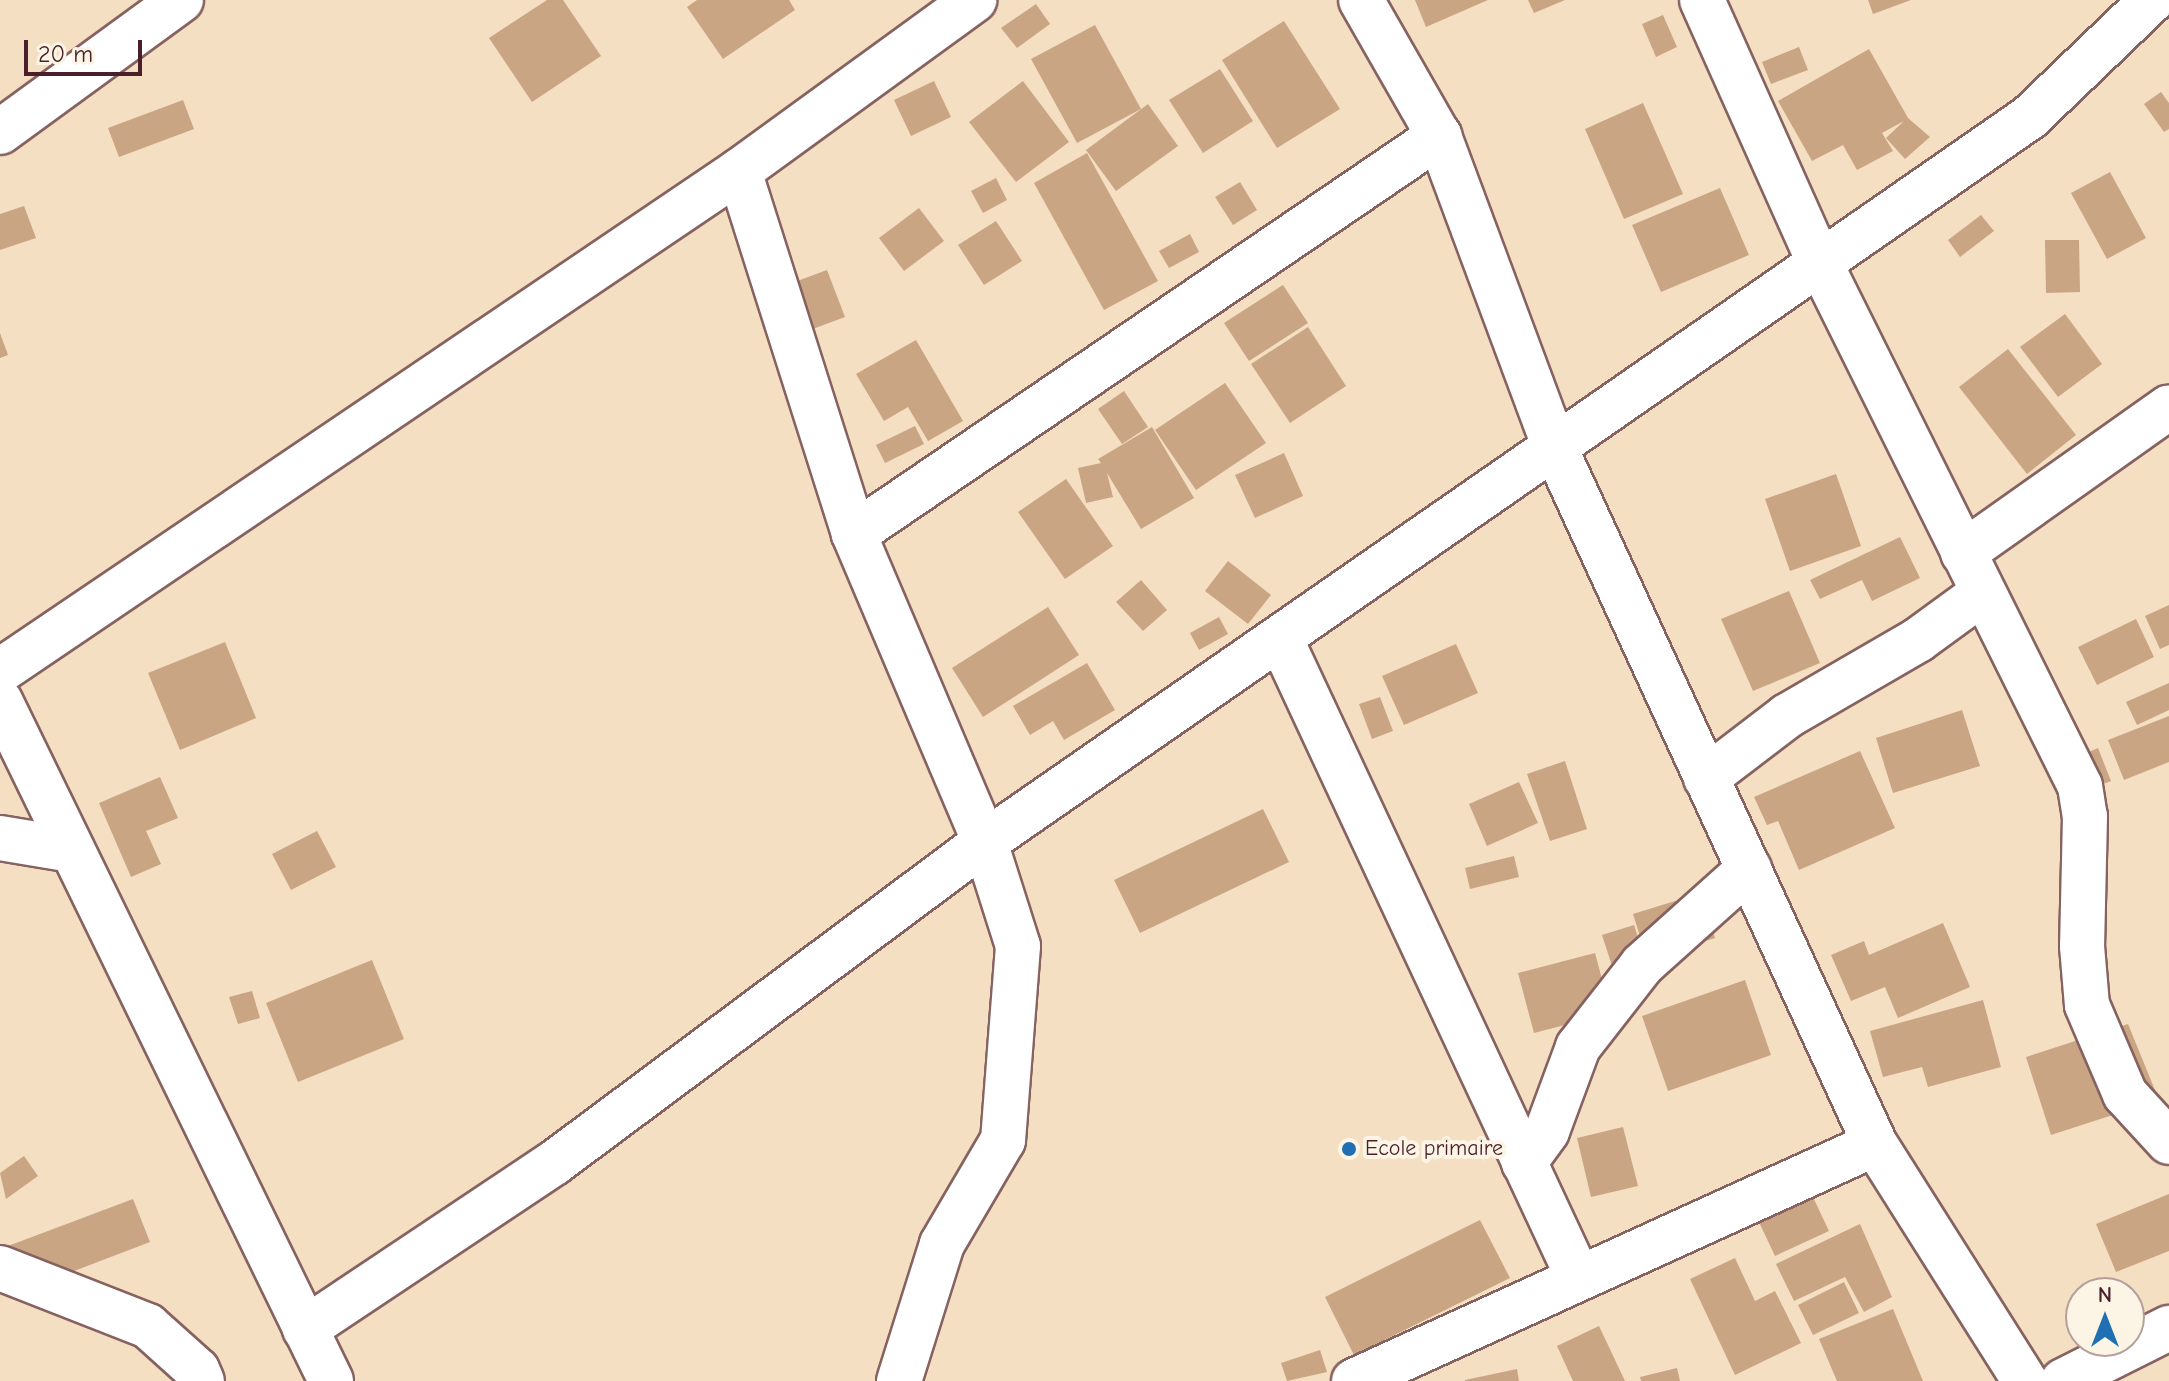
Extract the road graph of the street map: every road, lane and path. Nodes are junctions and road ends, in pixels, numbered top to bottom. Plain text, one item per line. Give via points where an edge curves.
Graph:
1 (181, 0) edge
2 (974, 0) edge
3 (1361, 0) edge
4 (1702, 0) edge
5 (2152, 0) edge
6 (0, 132) edge
7 (1439, 136) junction
8 (739, 171) junction
9 (1819, 261) junction
10 (2169, 407) edge
11 (1555, 448) junction
12 (854, 534) junction
13 (1963, 553) junction
14 (1981, 594) junction
15 (1281, 640) junction
16 (0, 671) edge
17 (0, 701) edge
18 (1706, 778) junction
19 (0, 838) edge
20 (985, 842) junction
21 (72, 850) junction
22 (1749, 869) junction
23 (2169, 1142) edge
24 (1875, 1144) junction
25 (1524, 1163) junction
26 (0, 1268) edge
27 (1578, 1277) junction
28 (2169, 1328) edge
29 (305, 1329) junction
30 (194, 1377) edge
31 (331, 1381) edge
32 (899, 1381) edge
33 (1354, 1381) edge
34 (2025, 1381) edge
35 (2063, 1381) edge

1 - 6 street
2 - 8 street
3 - 7 street
4 - 9 street
5 - 9 street via 2030,117
7 - 11 street
7 - 12 street
8 - 12 street
8 - 16 street
9 - 11 street
9 - 13 street
10 - 13 street
11 - 15 street
11 - 18 street
12 - 20 street
13 - 14 street
14 - 18 street via 1918,640 1787,716
14 - 23 street via 2080,786 2085,816 2082,946 2087,1005 2125,1094
15 - 20 street
15 - 25 street
17 - 21 street
18 - 22 street
19 - 21 street
20 - 29 street via 554,1163
20 - 32 street via 1018,946 1003,1140 942,1244
21 - 29 street
22 - 24 street
22 - 25 street via 1642,965 1578,1047 1547,1131
24 - 27 street
24 - 34 street
25 - 27 street
26 - 30 street via 148,1326
27 - 33 street
28 - 35 street
29 - 31 street

